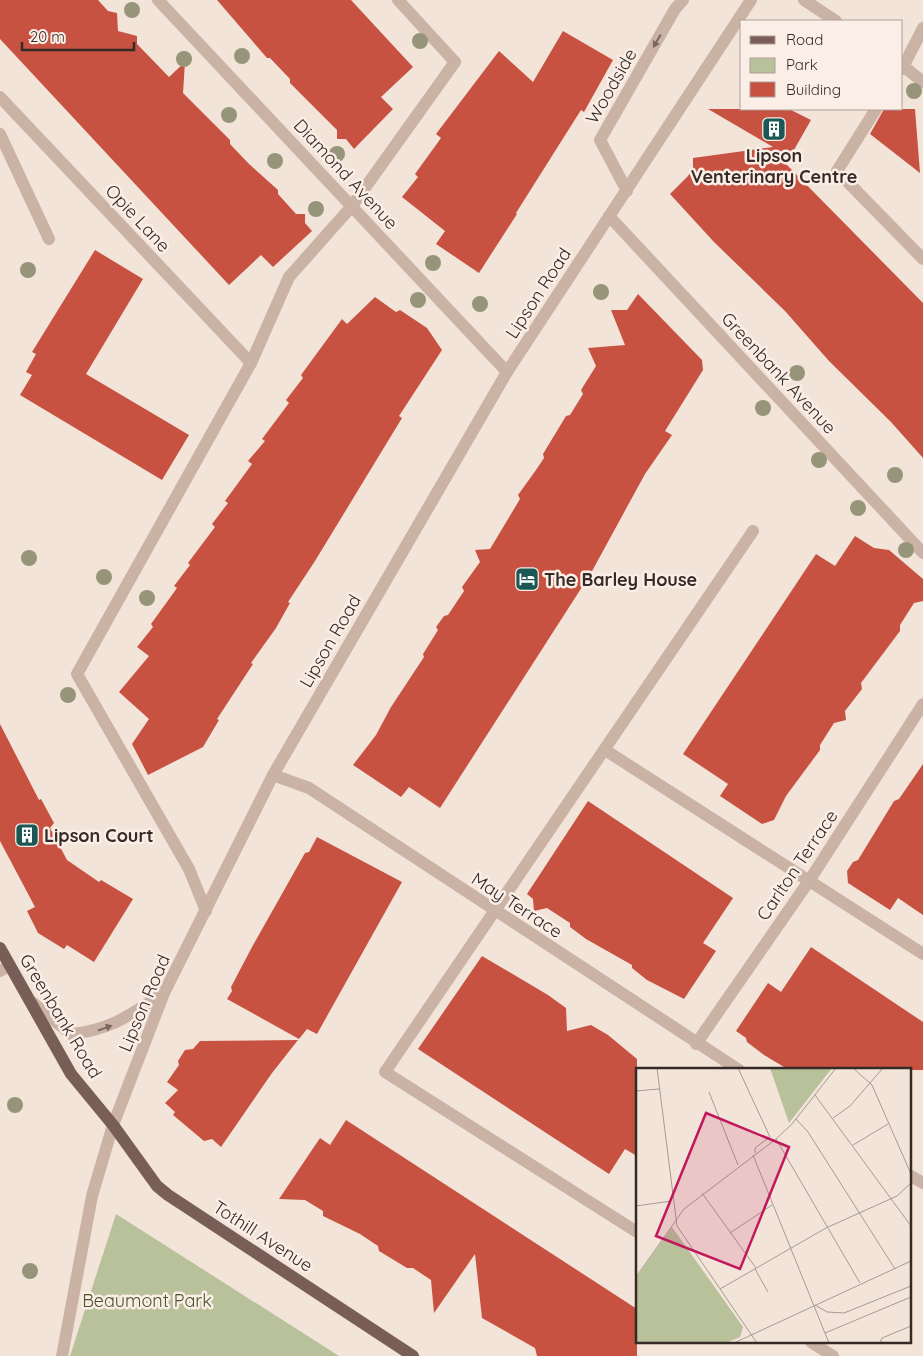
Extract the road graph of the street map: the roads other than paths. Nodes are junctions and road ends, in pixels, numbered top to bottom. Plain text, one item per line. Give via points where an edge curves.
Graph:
1 (158, 0) edge
2 (398, 0) edge
3 (683, 0) edge
4 (751, 0) edge
5 (804, 0) edge
6 (834, 20) edge
7 (923, 28) edge
8 (903, 65) edge
9 (903, 68) edge
10 (923, 82) edge
11 (0, 97) edge
12 (875, 110) edge
13 (0, 134) edge
14 (626, 191) junction
15 (352, 206) junction
16 (609, 216) junction
17 (49, 239) dead end
18 (923, 259) edge
19 (251, 363) junction
20 (507, 372) junction
21 (752, 531) dead end
22 (923, 552) edge
23 (923, 704) edge
24 (605, 750) junction
25 (273, 775) junction
26 (809, 881) junction
27 (206, 911) junction
28 (495, 911) junction
29 (0, 948) edge
30 (923, 954) edge
31 (5, 968) edge
32 (164, 993) junction
33 (33, 1003) junction
34 (696, 1044) junction
35 (736, 1068) edge
36 (113, 1125) junction
37 (910, 1175) edge
38 (923, 1183) edge
39 (636, 1231) edge
40 (814, 1344) edge
41 (62, 1356) edge
42 (413, 1356) edge
43 (833, 1356) edge

1 - 15 street, Diamond Avenue
2 - 15 street via 455,62
3 -> 14 street, Woodside via 600,140
4 - 14 street, Lipson Road
5 - 6 street
7 - 8 street
9 - 10 street
11 - 19 street, Opie Lane
12 - 18 street via 837,171
13 - 17 street
14 - 16 street, Lipson Road
15 - 19 street via 289,277
15 - 20 street, Diamond Avenue
16 - 20 street, Lipson Road
16 - 22 street, Greenbank Avenue
19 - 27 street via 77,674 189,869
20 - 25 street, Lipson Road
21 - 24 street
23 - 26 street, Carlton Terrace
24 - 26 street
24 - 28 street
25 - 27 street, Lipson Road
25 - 28 street, May Terrace via 309,788
26 - 30 street
26 - 34 street, Carlton Terrace
27 - 32 street, Lipson Road
28 - 34 street, May Terrace
28 - 39 street via 385,1072
29 - 31 main road, Greenbank Road
31 - 33 main road, Greenbank Road
33 -> 32 street via 71,1034 112,1026
32 - 36 street, Lipson Road
33 - 36 main road, Greenbank Road via 71,1074
34 - 35 street, May Terrace
36 - 41 street, Lipson Road via 92,1196
36 - 42 main road, Tothill Avenue via 157,1186 168,1195
37 - 38 street
40 - 43 street

